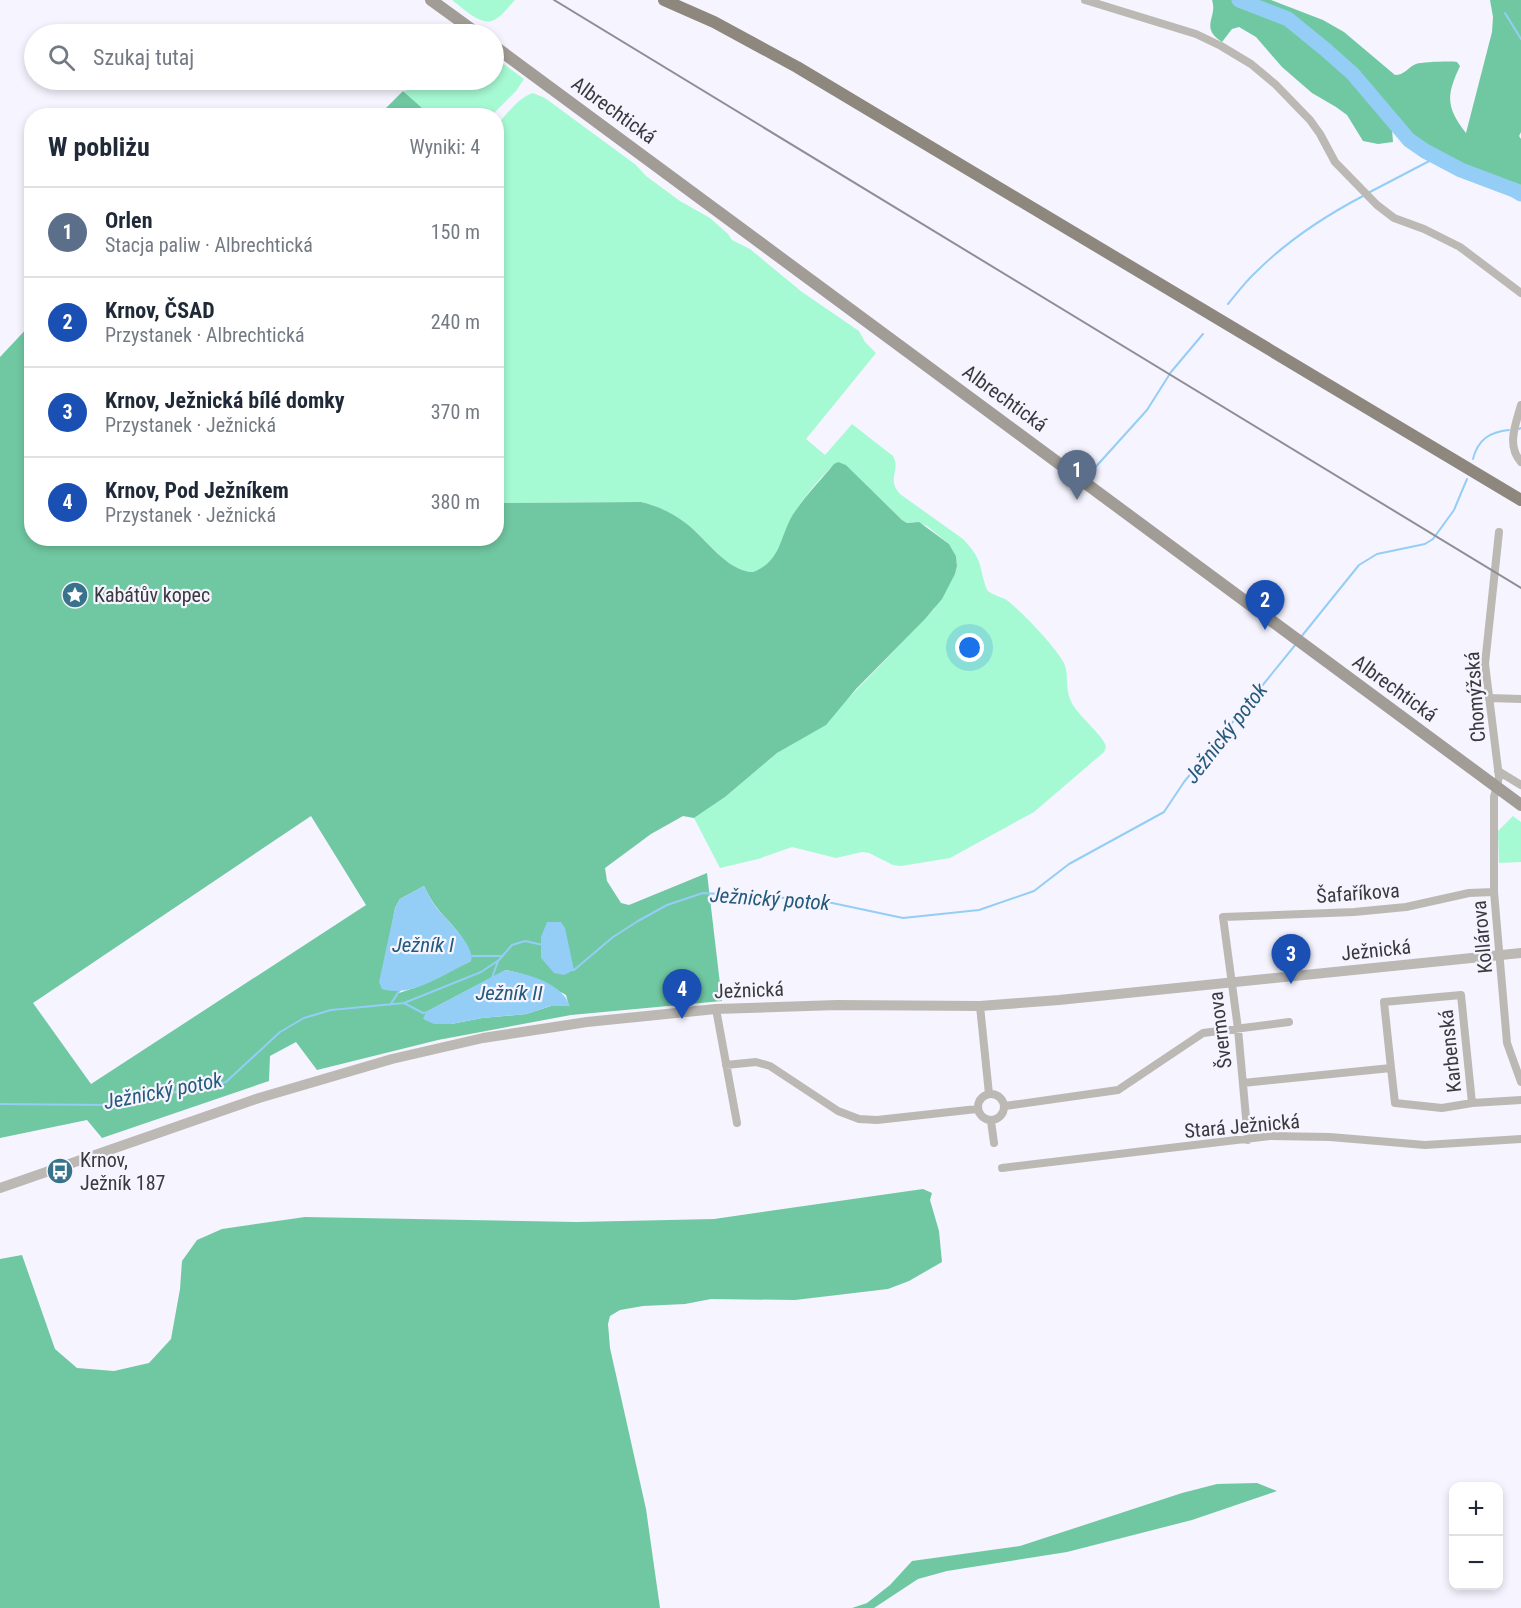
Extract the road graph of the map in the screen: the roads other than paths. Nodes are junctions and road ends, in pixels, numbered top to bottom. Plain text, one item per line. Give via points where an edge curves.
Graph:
1 (431, 0) edge
2 (664, 0) edge
3 (1085, 0) edge
4 (464, 24) edge
5 (504, 53) edge
6 (1521, 293) edge
7 (1521, 405) edge
8 (1521, 462) edge
9 (1521, 500) edge
10 (1499, 532) dead end
11 (1489, 699) junction
12 (1521, 699) edge
13 (1498, 771) junction
14 (1521, 785) edge
15 (1497, 788) junction
16 (1521, 805) edge
17 (1494, 892) junction
18 (1223, 917) joint
19 (1521, 953) edge
20 (1500, 955) junction
21 (1231, 982) junction
22 (980, 1006) junction
23 (716, 1008) junction
24 (1289, 1022) dead end
25 (1238, 1029) junction
26 (726, 1065) junction
27 (1390, 1068) junction
28 (1521, 1082) edge
29 (1243, 1083) junction
30 (989, 1094) junction
31 (1521, 1100) edge
32 (1472, 1103) junction
33 (1005, 1106) junction
34 (977, 1109) junction
35 (991, 1121) junction
36 (737, 1123) dead end
37 (1521, 1139) edge
38 (1248, 1140) junction
39 (994, 1143) dead end
40 (1002, 1168) dead end
41 (0, 1188) edge

1 - 4 main road
2 - 9 main road via 797,67
3 - 6 street via 1196,34 1251,64 1310,120 1335,162 1370,198 1394,218 1460,247
5 - 15 main road, Albrechtická
7 - 8 street via 1512,439
10 - 11 street, Chomýžská via 1485,664
11 - 12 street
11 - 13 street, Chomýžská
13 - 14 street
13 - 15 street, Chomýžská
15 - 16 main road, Albrechtická
15 - 17 street, Kollárova
17 - 18 street, Šafaříkova via 1354,912
17 - 20 street, Kollárova
18 - 21 street, Švermova
19 - 20 street, Ježnická
20 - 21 street, Ježnická
20 - 28 street, Kollárova via 1507,1043
21 - 22 street, Ježnická
21 - 25 street, Švermova
22 - 23 street, Ježnická
22 - 30 street
23 - 26 street
23 - 41 street, Ježnická via 483,1038 392,1059 259,1098
24 - 25 street
25 - 29 street, Švermova
25 - 33 street via 1203,1033 1118,1090
26 - 34 street via 756,1062 770,1066 838,1111 859,1119
26 - 36 street
27 - 29 street
27 - 32 street, Karbenská via 1395,1103 1442,1108
27 - 32 street, Karbenská via 1384,1002 1461,995
29 - 38 street, Švermova
30 - 33 street via 997,1095
30 - 34 street via 978,1102
31 - 32 street, Karbenská
33 - 35 street via 1003,1114
34 - 35 street via 985,1120
35 - 39 street
37 - 38 street, Stará Ježnická via 1425,1145 1330,1137
38 - 40 street, Stará Ježnická

